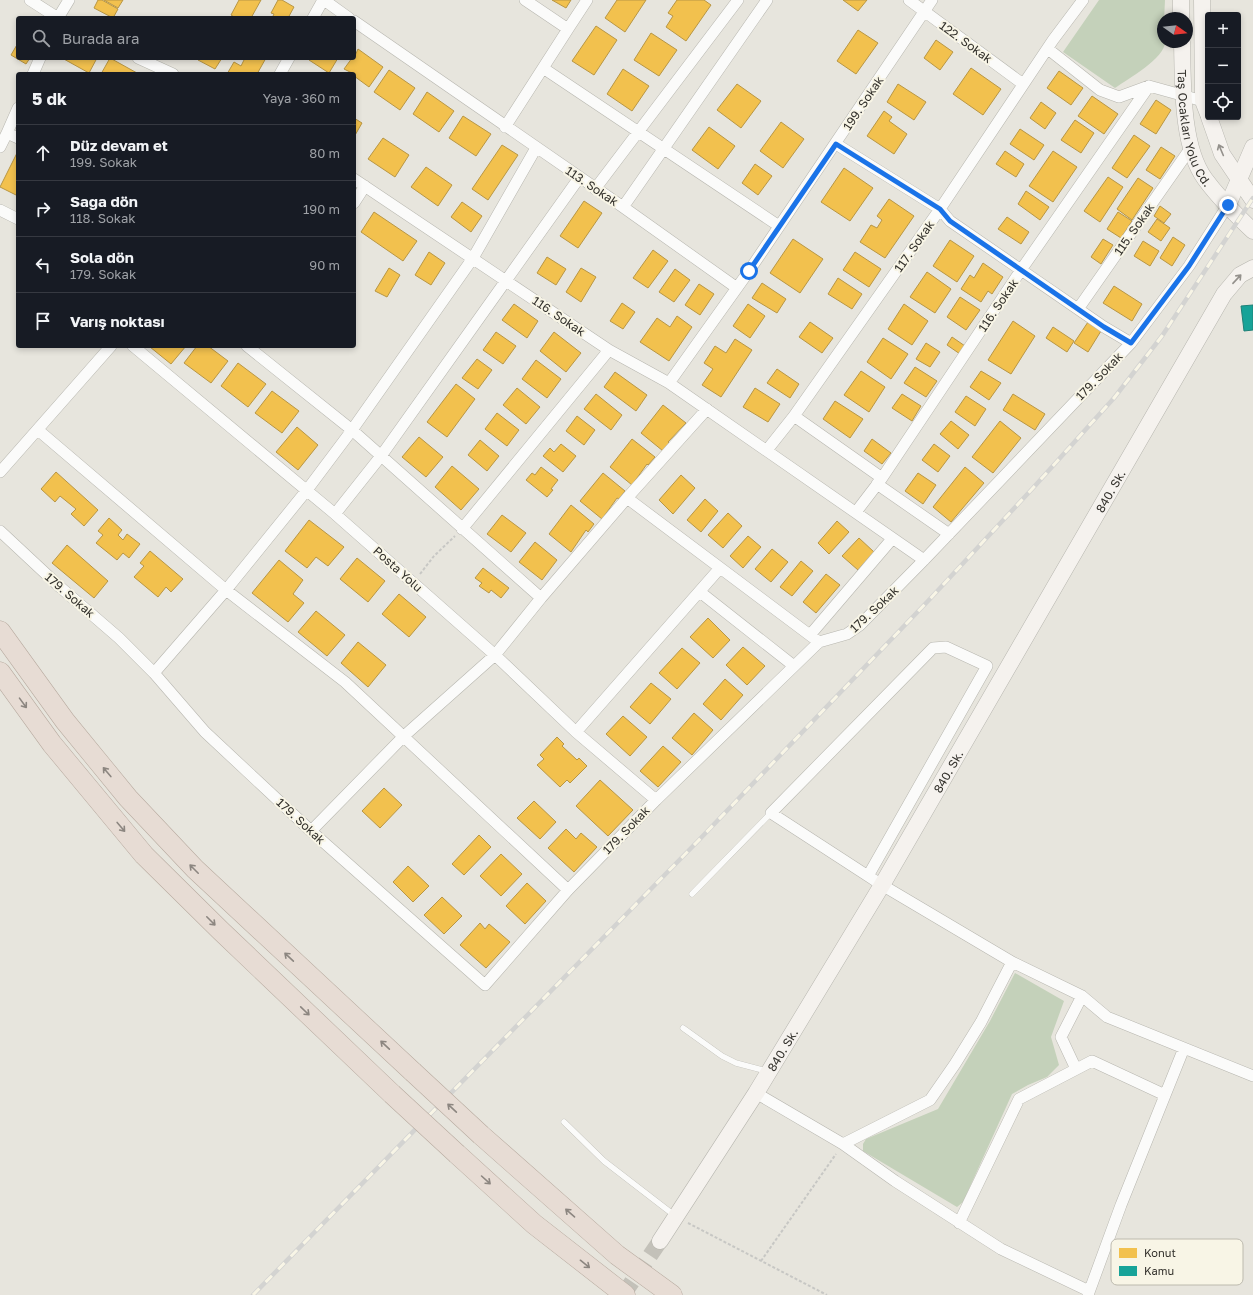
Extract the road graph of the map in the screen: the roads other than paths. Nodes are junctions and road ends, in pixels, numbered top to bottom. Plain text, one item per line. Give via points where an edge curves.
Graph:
1 (30, 0) edge
2 (69, 0) edge
3 (323, 0) edge
4 (525, 0) edge
5 (587, 0) edge
6 (738, 0) edge
7 (767, 0) edge
8 (909, 0) edge
9 (932, 0) edge
10 (1083, 0) edge
11 (1181, 0) edge
12 (1202, 0) edge
13 (924, 11) junction
14 (1181, 12) edge
15 (55, 16) edge
16 (59, 16) edge
17 (314, 16) edge
18 (346, 16) edge
19 (356, 22) edge
20 (568, 29) junction
21 (1182, 48) edge
22 (1048, 49) junction
23 (39, 60) edge
24 (142, 60) edge
25 (288, 60) edge
26 (543, 68) junction
27 (34, 72) edge
28 (169, 72) edge
29 (281, 72) edge
30 (1024, 84) junction
31 (1205, 84) edge
32 (1149, 86) junction
33 (1183, 94) junction
34 (1205, 106) edge
35 (16, 113) edge
36 (1210, 120) edge
37 (505, 127) junction
38 (637, 132) junction
39 (7, 133) junction
40 (16, 137) edge
41 (836, 144) junction
42 (0, 147) edge
43 (1253, 147) edge
44 (536, 148) junction
45 (664, 149) junction
46 (1190, 149) junction
47 (579, 178) junction
48 (356, 180) edge
49 (1239, 180) junction
50 (365, 186) junction
51 (595, 189) junction
52 (356, 200) edge
53 (1253, 200) edge
54 (1228, 205) junction
55 (623, 207) junction
56 (940, 209) junction
57 (0, 210) edge
58 (16, 218) edge
59 (779, 226) junction
60 (1253, 231) edge
61 (473, 258) junction
62 (1253, 268) edge
63 (1021, 270) junction
64 (507, 281) junction
65 (737, 288) junction
66 (1078, 309) junction
67 (1131, 343) junction
68 (109, 348) edge
69 (135, 348) edge
70 (254, 348) edge
71 (609, 350) junction
72 (669, 383) junction
73 (707, 409) junction
74 (794, 416) junction
75 (38, 430) junction
76 (352, 430) junction
77 (767, 450) junction
78 (381, 456) junction
79 (0, 472) edge
80 (880, 481) junction
81 (307, 490) junction
82 (627, 498) junction
83 (856, 512) junction
84 (335, 514) junction
85 (462, 530) junction
86 (0, 532) edge
87 (949, 534) junction
88 (892, 539) junction
89 (924, 560) junction
90 (720, 568) junction
91 (226, 590) junction
92 (700, 592) junction
93 (542, 598) junction
94 (0, 631) edge
95 (814, 639) junction
96 (495, 655) junction
97 (794, 666) junction
98 (0, 672) edge
99 (154, 673) junction
100 (576, 732) junction
101 (404, 736) junction
102 (656, 800) junction
103 (771, 813) junction
104 (311, 832) junction
105 (868, 876) junction
106 (882, 885) junction
107 (568, 890) junction
108 (692, 894) dead end
109 (1012, 962) junction
110 (1082, 996) junction
111 (683, 1028) dead end
112 (1184, 1048) junction
113 (1076, 1069) junction
114 (769, 1072) junction
115 (1253, 1076) edge
116 (756, 1093) junction
117 (1165, 1095) junction
118 (564, 1122) dead end
119 (843, 1144) junction
120 (676, 1216) junction
121 (959, 1222) junction
122 (660, 1242) tunnel mouth
123 (1088, 1293) edge
124 (625, 1295) edge
125 (672, 1295) edge

1 - 15 street
2 - 16 street
3 - 17 street
3 - 18 street
4 - 20 street
5 - 20 street
6 - 38 street
7 - 45 street, 113. Sokak
8 - 13 street, 122. Sokak
9 - 13 street, 199. Sokak
10 - 22 street, 117. Sokak
11 - 14 street
12 - 31 street
13 - 30 street, 122. Sokak
13 - 41 street, 199. Sokak
19 - 37 street, 113. Sokak
20 - 26 street
21 - 33 street, Taş Ocakları Yolu Cd.
22 - 30 street, 117. Sokak
22 - 32 street via 1100,90 1119,97
23 - 27 street
24 - 28 street
25 - 29 street
26 - 37 street
26 - 38 street
30 - 56 street, 117. Sokak
32 - 33 street
32 - 63 street, 116. Sokak
33 - 34 street
33 - 46 street, Taş Ocakları Yolu Cd.
35 - 39 street
49 -> 36 street via 1222,154
37 - 44 street, 113. Sokak
38 - 45 street
38 - 51 street
39 - 40 street
39 - 42 street
41 - 56 street
41 - 59 street, 199. Sokak
43 - 49 street
44 - 47 street, 113. Sokak
44 - 61 street
45 - 55 street, 113. Sokak
45 - 59 street
46 - 54 street, Taş Ocakları Yolu Cd. via 1204,179
46 - 66 street, 115. Sokak
47 - 51 street, 113. Sokak
47 - 64 street
48 - 50 street, 116. Sokak
49 - 53 street
49 - 54 street
50 - 52 street
50 - 61 street, 116. Sokak
51 - 55 street, 113. Sokak
54 - 60 street, Taş Ocakları Yolu Cd.
54 - 67 street, 179. Sokak via 1189,266
55 - 65 street
56 - 63 street via 950,221
56 - 74 street, 117. Sokak
57 - 58 street
59 - 65 street, 199. Sokak
61 - 64 street, 116. Sokak
61 - 76 street
106 -> 62 street, 840. Sk. via 1224,294 1240,275
63 - 66 street
63 - 80 street, 116. Sokak
64 - 71 street, 116. Sokak
64 - 78 street
65 - 72 street, 199. Sokak
66 - 67 street
67 - 87 street, 179. Sokak
68 - 75 street
69 - 81 street, Posta Yolu
70 - 76 street
71 - 72 street, 116. Sokak
71 - 85 street
72 - 73 street, 116. Sokak
73 - 77 street, 116. Sokak
73 - 82 street
74 - 77 street, 117. Sokak
74 - 80 street
75 - 79 street
75 - 91 street
76 - 78 street
76 - 81 street
77 - 83 street, 116. Sokak
78 - 84 street
78 - 85 street
80 - 83 street, 116. Sokak
80 - 87 street
81 - 84 street, Posta Yolu
81 - 91 street
82 - 90 street
82 - 93 street
83 - 88 street, 116. Sokak
84 - 96 street, Posta Yolu
85 - 93 street
86 - 99 street, 179. Sokak
87 - 89 street, 179. Sokak
88 - 89 street, 116. Sokak
88 - 95 street
89 - 95 street, 179. Sokak via 860,625 847,634
90 - 92 street
90 - 95 street
91 - 99 street
91 - 101 street via 345,682
92 - 97 street
92 - 100 street
93 - 96 street
125 -> 94 highway, bridge via 618,1255 481,1134 189,864 128,798 65,721
95 - 97 street, 179. Sokak
96 - 100 street, Posta Yolu
96 - 101 street
97 - 102 street, 179. Sokak
98 -> 124 highway, bridge via 52,744 144,855 456,1154 534,1224
99 - 104 street, 179. Sokak via 205,732
100 - 102 street, Posta Yolu
101 - 104 street
101 - 107 street
102 - 107 street, 179. Sokak
103 - 105 street
103 - 105 street via 933,648 946,647 987,666
103 - 108 lane
104 - 107 street, 179. Sokak via 485,985
105 - 106 street
106 - 109 street
106 - 114 street, 840. Sk.
109 - 110 street
109 - 119 street via 981,1022 930,1100
110 - 112 street via 1107,1017
110 - 113 street via 1061,1037
111 - 114 lane via 722,1056 736,1063
112 - 115 street
112 - 117 street
113 - 117 street via 1092,1061
113 - 121 street via 1020,1099
114 - 116 street, 840. Sk.
116 - 119 street
116 - 120 street, 840. Sk.
117 - 123 street
118 - 120 lane via 604,1161
119 - 121 street
120 - 122 street, 840. Sk.
121 - 123 street via 1001,1249

